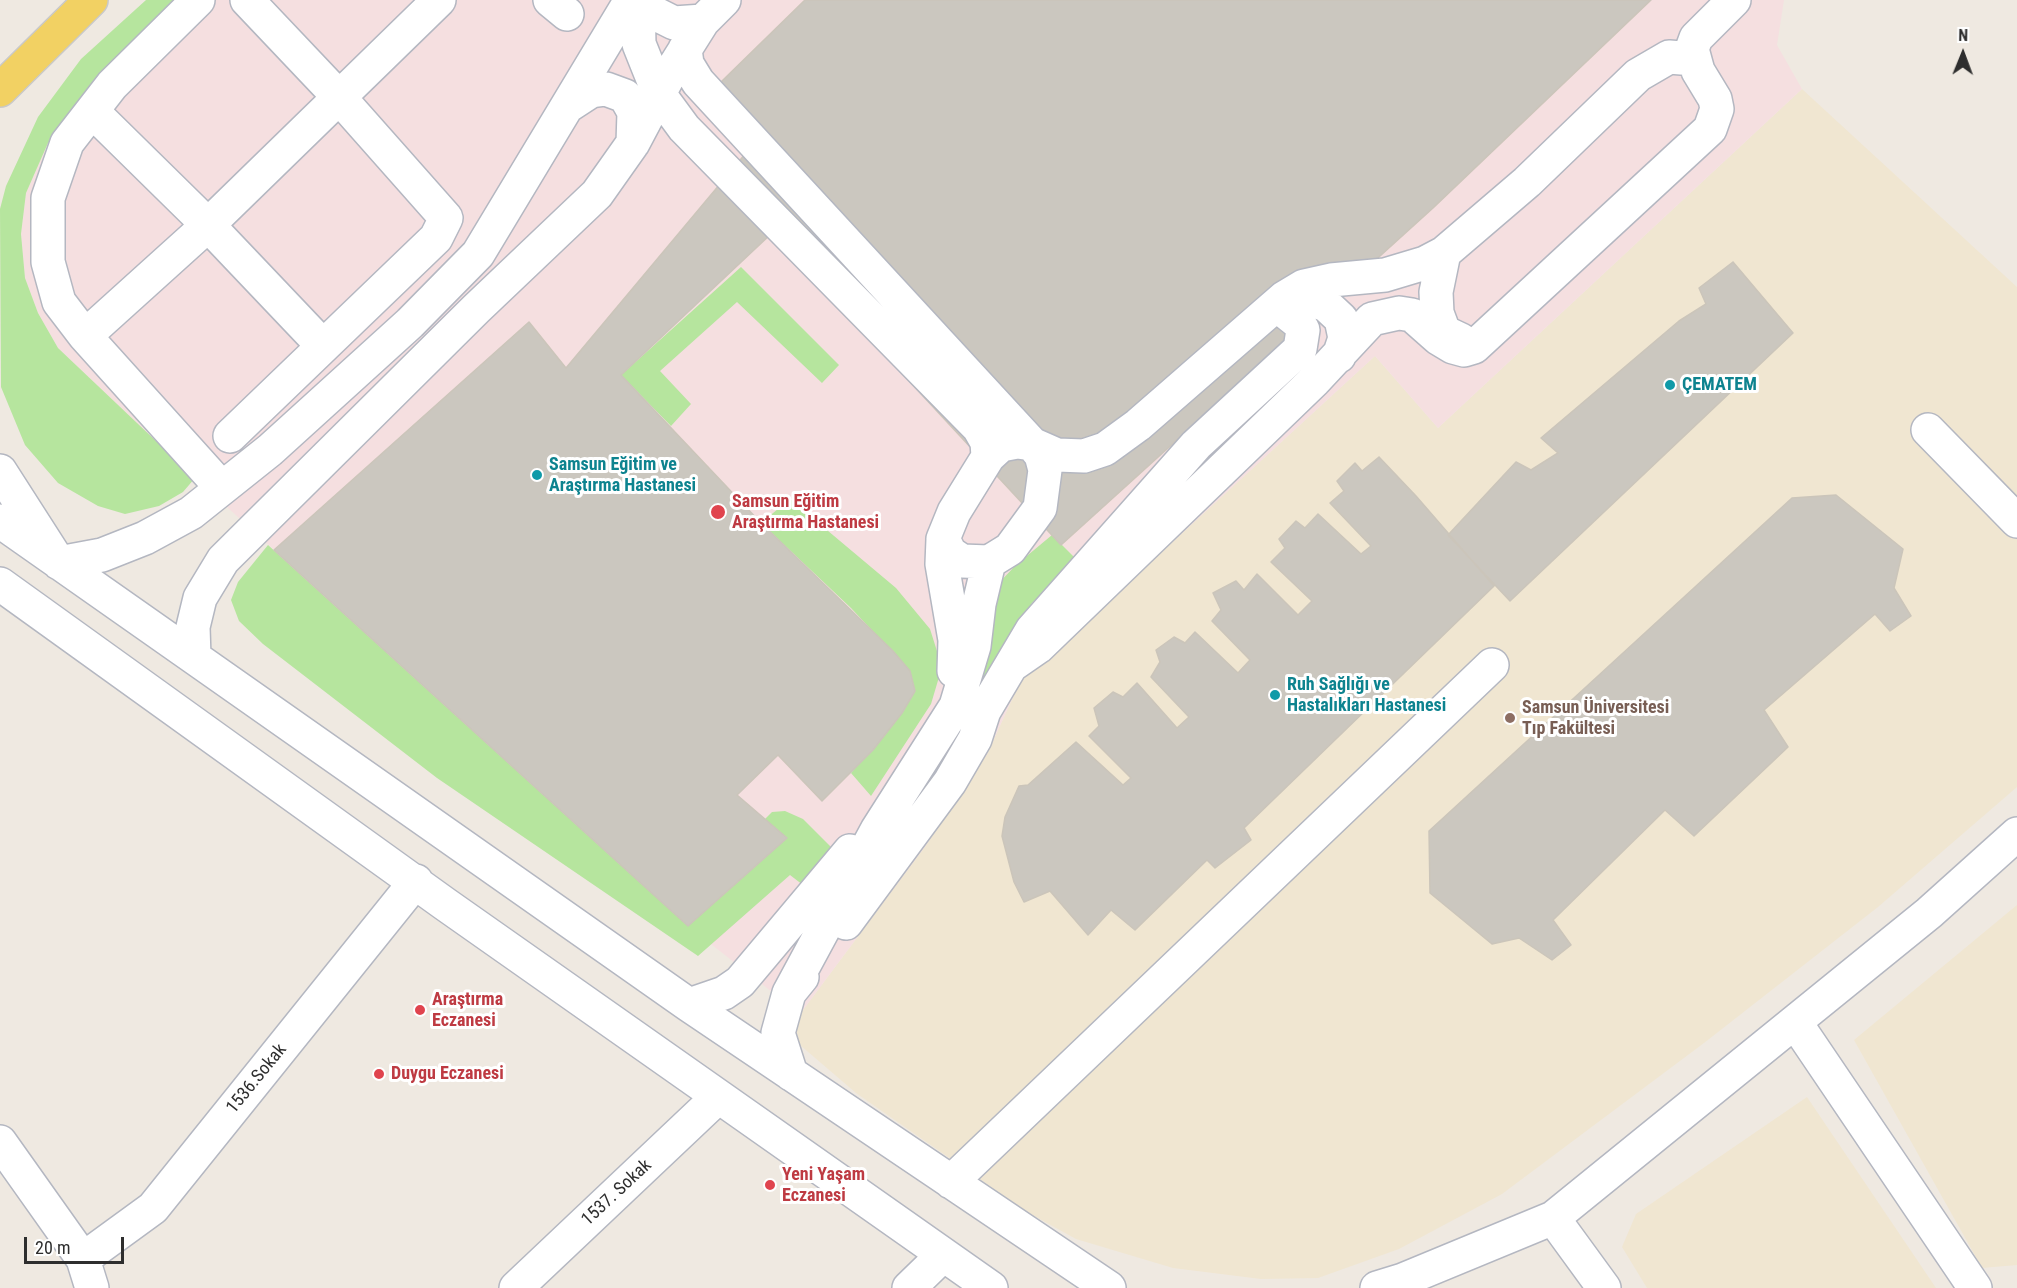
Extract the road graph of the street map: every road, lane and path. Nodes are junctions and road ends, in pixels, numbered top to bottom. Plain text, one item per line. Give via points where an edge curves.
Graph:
1 (92, 0) edge
2 (198, 0) edge
3 (247, 0) edge
4 (439, 0) edge
5 (631, 0) edge
6 (638, 0) edge
7 (645, 0) edge
8 (1712, 0) edge
9 (1734, 0) edge
10 (713, 11) edge
11 (639, 44) junction
12 (684, 58) junction
13 (1694, 59) junction
14 (592, 63) junction
15 (1638, 75) junction
16 (0, 90) edge
17 (659, 94) junction
18 (338, 96) junction
19 (567, 106) junction
20 (92, 111) junction
21 (633, 143) junction
22 (704, 148) junction
23 (208, 225) junction
24 (1444, 253) junction
25 (1284, 298) junction
26 (85, 336) junction
27 (1484, 338) junction
28 (323, 346) junction
29 (1340, 356) junction
30 (230, 436) dead end
31 (1936, 438) dead end
32 (1032, 444) junction
33 (987, 457) junction
34 (0, 471) edge
35 (222, 488) junction
36 (0, 521) edge
37 (2017, 521) edge
38 (943, 539) junction
39 (59, 562) junction
40 (989, 562) junction
41 (0, 584) edge
42 (194, 657) junction
43 (1012, 665) junction
44 (1492, 665) dead end
45 (2017, 834) edge
46 (891, 835) junction
47 (416, 881) junction
48 (689, 1005) junction
49 (1795, 1022) junction
50 (791, 1074) junction
51 (718, 1097) junction
52 (0, 1142) edge
53 (951, 1182) junction
54 (1553, 1218) junction
55 (942, 1256) junction
56 (88, 1274) edge
57 (516, 1288) edge
58 (909, 1288) edge
59 (991, 1288) edge
60 (1109, 1288) edge
61 (1377, 1288) edge
62 (1604, 1288) edge
63 (1975, 1288) edge

1 - 16 main road
2 - 20 street via 112,85
3 - 18 street
4 - 18 street
5 - 14 street
6 - 11 street
7 - 10 street via 654,13 674,22
8 - 15 street
9 - 13 street via 1696,38
10 - 12 street
11 - 12 street
11 - 14 street via 622,45
11 - 17 street
12 - 17 street
12 - 32 street via 698,82
13 - 15 street via 1669,57
13 - 27 street via 1717,109 1710,129
14 - 19 street
15 - 24 street via 1527,182
17 - 21 street
17 - 22 street
18 - 23 street
18 - 28 street via 446,218 436,238
19 - 21 street via 591,91 606,89 625,96 634,112
19 - 35 street via 478,254 402,330 270,450
20 - 23 street
20 - 26 street via 67,143 48,198 48,262 59,302
21 - 22 street via 667,133
21 - 42 street via 597,194 223,560 200,598 193,627
22 - 33 street via 952,398 979,428 987,442
23 - 26 street
23 - 28 street
24 - 25 street via 1385,275 1304,286
24 - 27 street via 1436,292 1437,314 1444,332 1459,340
25 - 29 street via 1308,298 1326,305 1341,319 1345,338
25 - 32 street via 1105,449 1084,456 1057,455
25 - 43 street via 1283,310 1303,330 1300,349 1189,453 1032,630
26 - 35 street
27 - 29 street via 1474,347 1453,348 1412,315 1399,313 1371,319
28 - 30 street
29 - 43 street via 1038,647
31 - 37 street
32 - 33 street via 1001,445
32 - 40 street via 1045,470 1040,508 1010,549
33 - 38 street via 954,512
34 - 39 street
35 - 39 street via 191,513 145,538 102,555
36 - 39 street
38 - 40 street via 950,553 962,561
38 - 48 street via 942,564 956,640 951,691 939,718 868,829 741,982 724,993
39 - 42 street
40 - 46 street via 974,646 956,706
41 - 47 street
42 - 48 street
43 - 46 street via 984,711 975,739 950,782
44 - 53 street
45 - 49 street via 1929,913
46 - 50 street via 789,993 778,1033
47 - 51 street
47 - 56 street, 1536.Sokak via 153,1208
48 - 50 street
49 - 54 street
49 - 63 street
50 - 53 street
51 - 55 street
51 - 57 street, 1537. Sokak
52 - 56 street
53 - 60 street
54 - 61 street
54 - 62 street
55 - 58 street
55 - 59 street

